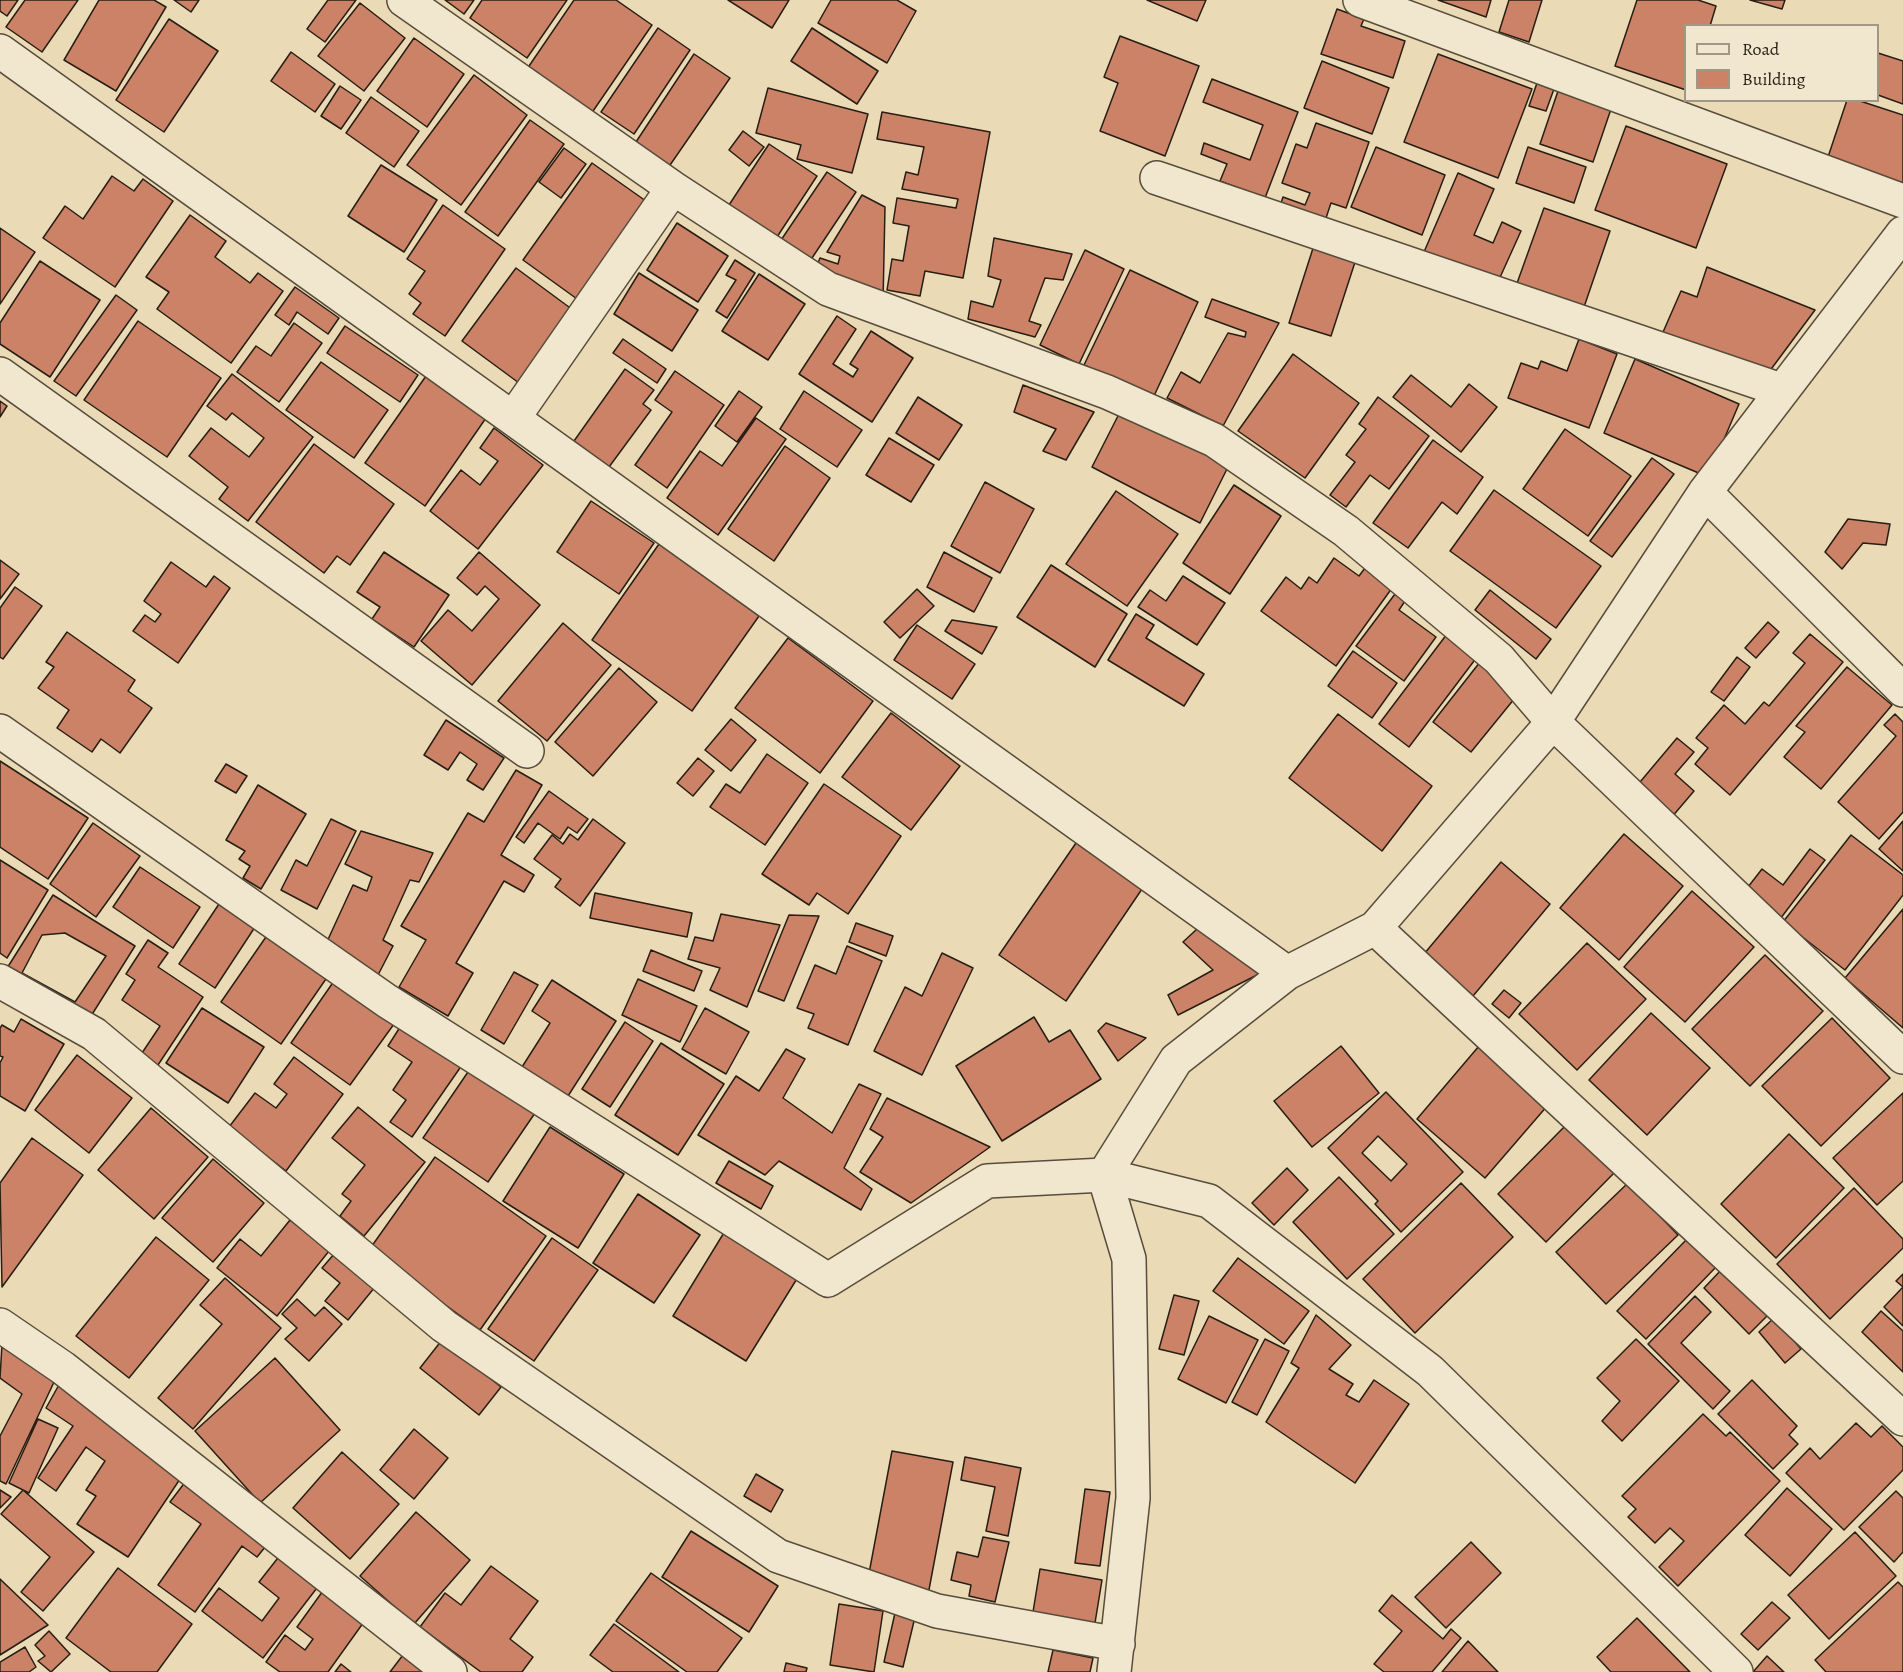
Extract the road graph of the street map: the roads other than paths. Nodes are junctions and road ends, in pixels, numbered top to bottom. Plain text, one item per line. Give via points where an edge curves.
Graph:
1 (404, 0) edge
2 (1360, 0) edge
3 (0, 51) edge
4 (1157, 178) dead end
5 (673, 188) junction
6 (1903, 201) edge
7 (1903, 233) edge
8 (0, 374) edge
9 (1781, 390) junction
10 (514, 417) junction
11 (1705, 492) junction
12 (1903, 690) edge
13 (1553, 722) junction
14 (0, 731) edge
15 (527, 751) dead end
16 (1375, 928) junction
17 (1287, 973) junction
18 (0, 981) edge
19 (1903, 1057) edge
20 (1104, 1175) junction
21 (0, 1325) edge
22 (1903, 1419) edge
23 (1116, 1658) edge
24 (450, 1672) edge
25 (1736, 1672) edge

1 - 5 street
2 - 6 street
3 - 10 street
4 - 9 street
5 - 10 street
5 - 13 street via 828,289 1107,392 1214,440 1346,531 1499,659
7 - 9 street
8 - 15 street
9 - 11 street
10 - 17 street
11 - 12 street
11 - 13 street
13 - 16 street
13 - 19 street
14 - 20 street via 387,1001 828,1280 987,1181
16 - 17 street
16 - 22 street
17 - 20 street via 1176,1060
18 - 23 street via 94,1034 444,1326 778,1556 937,1611
20 - 23 street via 1129,1259 1133,1498
20 - 25 street via 1209,1201 1430,1371
21 - 24 street via 63,1368

